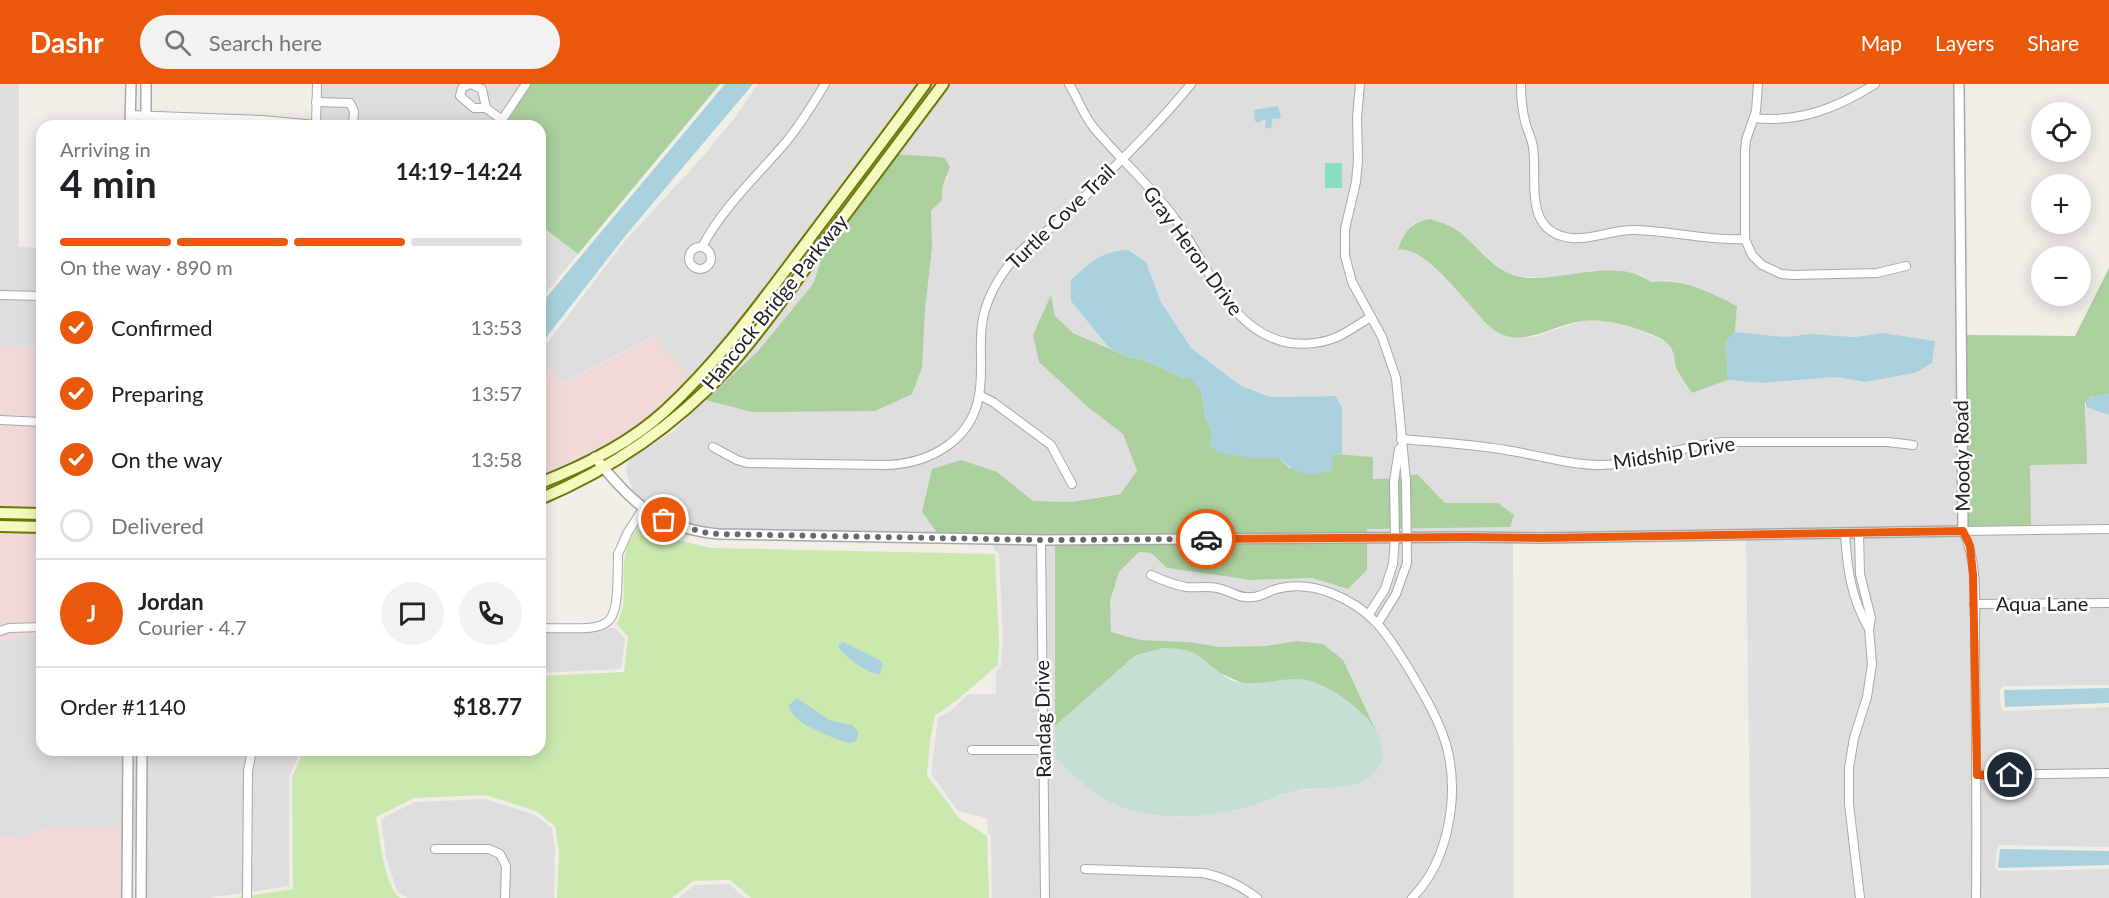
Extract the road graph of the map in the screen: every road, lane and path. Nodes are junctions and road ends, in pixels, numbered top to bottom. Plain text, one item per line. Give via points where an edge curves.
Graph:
1 (131, 84) edge
2 (146, 84) edge
3 (316, 84) edge
4 (470, 84) edge
5 (526, 84) edge
6 (825, 84) edge
7 (925, 84) edge
8 (943, 84) edge
9 (1069, 84) edge
10 (1191, 84) edge
11 (1360, 84) edge
12 (1521, 84) edge
13 (1758, 84) edge
14 (1875, 84) edge
15 (1959, 84) edge
16 (316, 102) junction
17 (486, 108) junction
18 (1754, 118) junction
19 (130, 120) edge
20 (146, 120) edge
21 (316, 120) edge
22 (353, 120) edge
23 (497, 120) edge
24 (502, 120) edge
25 (1122, 157) junction
26 (1745, 239) junction
27 (702, 247) dead end
28 (1906, 266) dead end
29 (0, 295) edge
30 (36, 296) edge
31 (1371, 317) junction
32 (979, 395) junction
33 (0, 420) edge
34 (36, 422) edge
35 (1401, 439) junction
36 (1913, 445) dead end
37 (713, 447) dead end
38 (595, 457) junction
39 (604, 468) junction
40 (546, 480) edge
41 (1072, 484) dead end
42 (546, 496) edge
43 (643, 509) junction
44 (0, 513) edge
45 (36, 514) edge
46 (0, 526) edge
47 (36, 527) edge
48 (2109, 529) edge
49 (1963, 531) junction
50 (1845, 533) junction
51 (1859, 533) junction
52 (1395, 537) junction
53 (1406, 537) junction
54 (1041, 540) junction
55 (1151, 576) dead end
56 (1388, 582) junction
57 (1399, 587) junction
58 (2109, 603) edge
59 (1974, 604) junction
60 (1369, 614) junction
61 (1378, 623) junction
62 (36, 627) edge
63 (546, 628) edge
64 (1869, 629) junction
65 (0, 631) edge
66 (972, 750) dead end
67 (1043, 750) junction
68 (128, 756) edge
69 (142, 756) edge
70 (251, 756) edge
71 (2109, 773) edge
72 (1977, 775) junction
73 (142, 806) junction
74 (128, 807) junction
75 (435, 849) dead end
76 (1085, 869) dead end
77 (127, 898) edge
78 (141, 898) edge
79 (247, 898) edge
80 (505, 898) edge
81 (1045, 898) edge
82 (1257, 898) edge
83 (1412, 898) edge
84 (1860, 898) edge
85 (1976, 898) edge

1 - 19 street
2 - 20 street
3 - 16 street
4 - 17 street via 482,89
4 - 17 street via 462,88 460,96 474,108
5 - 24 street
6 - 27 street via 788,140 714,224
7 - 38 main road, Hancock Bridge Parkway via 716,360 664,412
8 - 39 main road, Hancock Bridge Parkway via 728,368 664,428
9 - 25 street, Gray Heron Drive via 1092,126
10 - 25 street, Turtle Cove Trail
11 - 31 street via 1356,182 1344,244 1352,282
12 - 26 street via 1523,111 1533,146 1535,207 1551,229 1571,238 1630,230
13 - 18 street
14 - 18 street via 1814,114 1784,120
15 - 49 street, Moody Road
16 - 21 street
16 - 22 street via 350,103
17 - 23 street
18 - 26 street via 1746,146
25 - 31 street, Gray Heron Drive via 1176,221 1233,309 1261,334 1300,344 1320,342 1338,337
25 - 32 street, Turtle Cove Trail via 1059,221 1024,249 1001,277 982,322
26 - 28 street via 1762,266 1781,274 1868,274
29 - 30 street
31 - 35 street via 1396,378
32 - 37 street, Turtle Cove Trail via 971,418 954,440 940,452 915,462 752,463
32 - 41 street via 1051,445
33 - 34 street
35 - 36 street, Midship Drive via 1504,449 1562,462 1603,465 1724,442
35 - 52 street via 1394,481
35 - 53 street
38 - 39 street
38 - 40 main road, Hancock Bridge Parkway
39 - 42 main road, Hancock Bridge Parkway
39 - 43 street
43 - 54 street via 683,527 718,534
43 - 63 street via 618,554 617,608 611,620 593,628
44 - 45 main road
46 - 47 main road
48 - 49 street
49 - 51 street
49 - 59 street, Moody Road via 1970,546
50 - 51 street
50 - 53 street
50 - 64 street via 1851,590
51 - 64 street via 1860,574
52 - 53 street
52 - 54 street
52 - 56 street
53 - 57 street via 1407,563
54 - 67 street, Randag Drive
55 - 60 street via 1178,585 1216,587 1246,598 1290,586 1314,588 1343,598
56 - 57 street
56 - 60 street
57 - 61 street
58 - 59 street, Aqua Lane
59 - 72 street, Moody Road
60 - 61 street
61 - 83 street via 1433,711 1450,766 1449,822 1441,850
62 - 65 street
64 - 84 street via 1871,675 1849,768
66 - 67 street
67 - 81 street, Randag Drive
68 - 74 street
69 - 73 street
70 - 79 street
71 - 72 street
72 - 85 street, Moody Road
73 - 74 street
73 - 78 street
74 - 77 street
75 - 80 street via 489,849 500,854 506,866
76 - 82 street via 1203,873 1244,887

